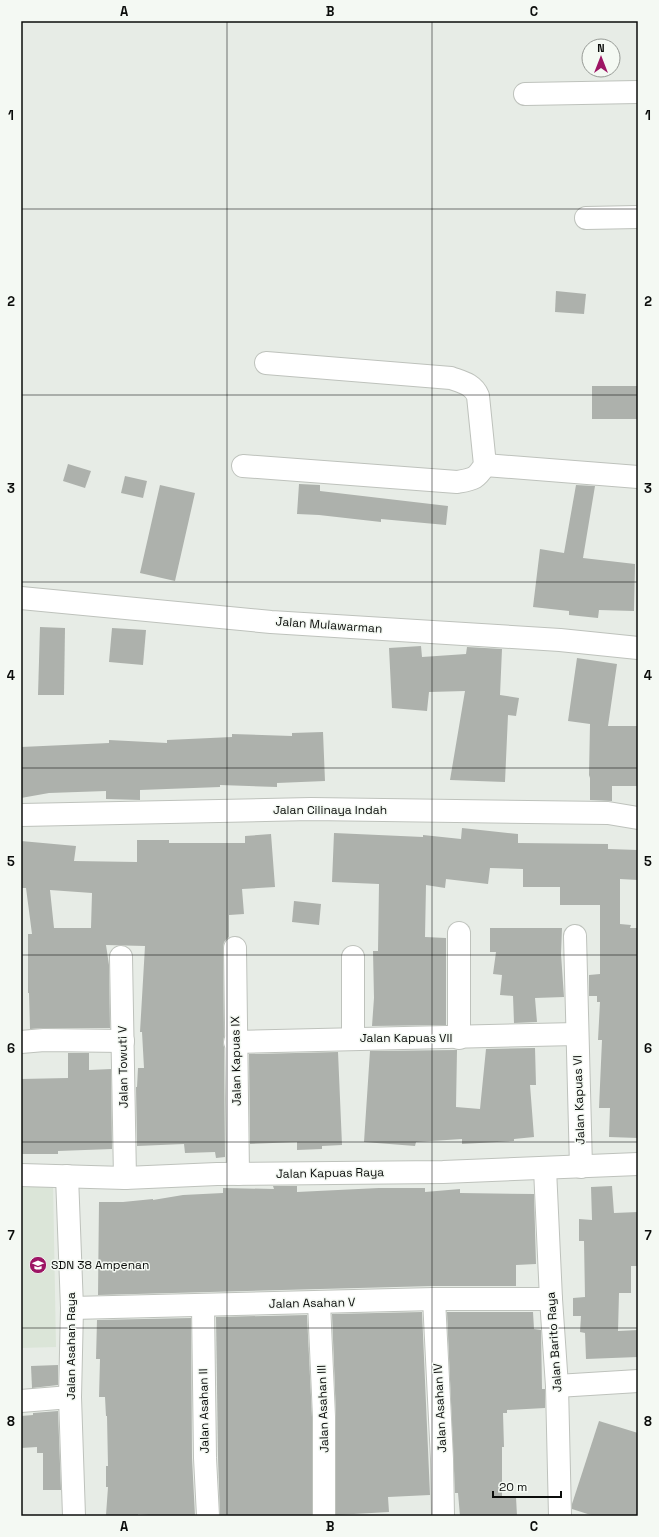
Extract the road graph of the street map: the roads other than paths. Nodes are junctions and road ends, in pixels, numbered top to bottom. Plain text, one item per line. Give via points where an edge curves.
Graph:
1 (638, 92) edge
2 (525, 94) dead end
3 (638, 217) edge
4 (586, 218) dead end
5 (266, 363) dead end
6 (486, 465) junction
7 (243, 466) dead end
8 (638, 477) edge
9 (21, 598) edge
10 (638, 648) edge
11 (21, 815) edge
12 (638, 818) edge
13 (459, 933) dead end
14 (575, 936) dead end
15 (234, 948) dead end
16 (122, 957) dead end
17 (353, 957) dead end
18 (577, 1034) junction
19 (352, 1038) junction
20 (459, 1038) junction
21 (123, 1041) junction
22 (21, 1042) edge
23 (235, 1042) junction
24 (638, 1164) edge
25 (581, 1167) junction
26 (545, 1168) junction
27 (238, 1174) junction
28 (21, 1175) edge
29 (67, 1176) junction
30 (125, 1178) junction
31 (434, 1299) junction
32 (551, 1299) junction
33 (319, 1303) junction
34 (203, 1306) junction
35 (72, 1308) junction
36 (638, 1381) edge
37 (557, 1386) junction
38 (70, 1397) junction
39 (21, 1401) edge
40 (74, 1516) edge
41 (208, 1516) edge
42 (324, 1516) edge
43 (443, 1516) edge
44 (560, 1516) edge

1 - 2 street
3 - 4 street
5 - 6 street via 451,378 471,386 478,396
6 - 7 street via 478,476 457,482
6 - 8 street
9 - 10 street, Jalan Mulawarman via 271,622 560,640
11 - 12 street, Jalan Cilinaya Indah via 311,809 608,813
13 - 20 street
14 - 18 street, Jalan Kapuas VI
15 - 23 street, Jalan Kapuas IX
16 - 21 street, Jalan Towuti V
17 - 19 street
18 - 20 street, Jalan Kapuas VII
18 - 25 street, Jalan Kapuas VI
19 - 20 street, Jalan Kapuas VII
19 - 23 street, Jalan Kapuas VII
21 - 22 street
21 - 30 street, Jalan Towuti V
23 - 27 street, Jalan Kapuas IX
24 - 25 street, Jalan Kapuas Raya
25 - 26 street, Jalan Kapuas Raya
26 - 27 street, Jalan Kapuas Raya via 443,1172
26 - 32 street, Jalan Barito Raya
27 - 30 street, Jalan Kapuas Raya
28 - 29 street, Jalan Kapuas Raya
29 - 30 street, Jalan Kapuas Raya
29 - 35 street, Jalan Asahan Raya
31 - 32 street, Jalan Asahan V
31 - 33 street, Jalan Asahan V
31 - 43 street, Jalan Asahan IV
32 - 37 street, Jalan Barito Raya
33 - 34 street, Jalan Asahan V
33 - 42 street, Jalan Asahan III via 324,1416
34 - 35 street, Jalan Asahan V
34 - 41 street, Jalan Asahan II
35 - 38 street, Jalan Asahan Raya
36 - 37 street
37 - 44 street, Jalan Barito Raya
38 - 39 street
38 - 40 street, Jalan Asahan Raya

